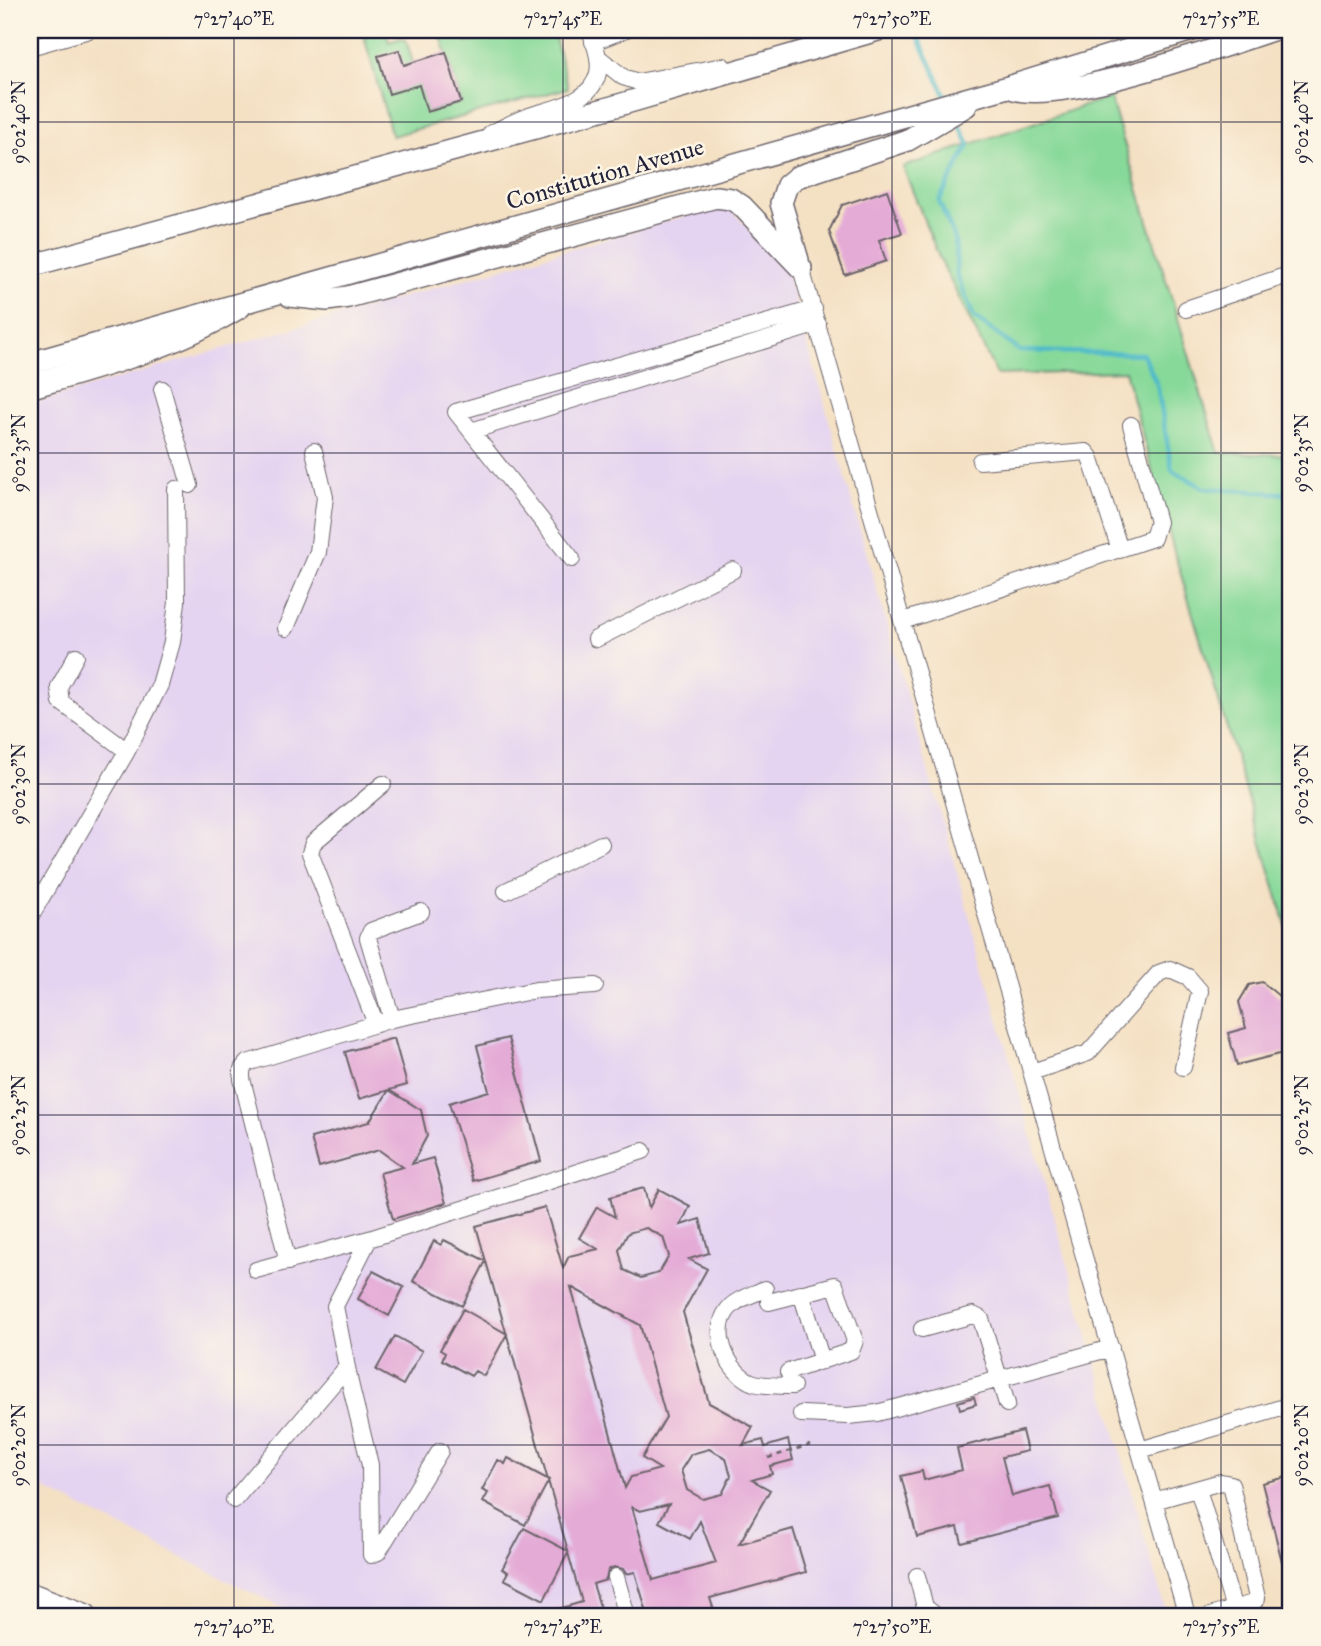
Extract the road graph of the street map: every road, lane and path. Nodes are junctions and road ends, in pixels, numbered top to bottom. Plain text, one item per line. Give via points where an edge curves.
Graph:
1 (89, 30) edge
2 (624, 30) edge
3 (878, 30) edge
4 (1192, 30) edge
5 (1272, 30) edge
6 (594, 43) edge
7 (30, 47) edge
8 (753, 65) junction
9 (999, 90) junction
10 (467, 145) junction
11 (30, 266) edge
12 (801, 268) junction
13 (1291, 274) edge
14 (278, 295) junction
15 (239, 306) junction
16 (1186, 309) dead end
17 (816, 316) junction
18 (30, 363) edge
19 (30, 386) edge
20 (162, 388) dead end
21 (1131, 425) dead end
22 (471, 431) junction
23 (314, 451) dead end
24 (980, 461) dead end
25 (1120, 550) junction
26 (572, 559) dead end
27 (733, 570) dead end
28 (903, 621) junction
29 (286, 628) dead end
30 (596, 639) dead end
31 (76, 656) dead end
32 (127, 751) junction
33 (383, 784) dead end
34 (601, 844) dead end
35 (506, 891) dead end
36 (421, 912) dead end
37 (30, 917) edge
38 (595, 986) dead end
39 (392, 1018) junction
40 (376, 1024) junction
41 (1183, 1067) dead end
42 (1032, 1072) junction
43 (643, 1152) dead end
44 (369, 1239) junction
45 (288, 1262) junction
46 (256, 1270) dead end
47 (801, 1293) junction
48 (922, 1329) dead end
49 (1111, 1348) junction
50 (822, 1361) junction
51 (346, 1367) junction
52 (998, 1379) junction
53 (1007, 1404) dead end
54 (1291, 1405) edge
55 (801, 1414) dead end
56 (810, 1445) dead end
57 (1140, 1450) junction
58 (440, 1451) dead end
59 (768, 1458) dead end
60 (1198, 1489) junction
61 (234, 1500) dead end
62 (1154, 1501) junction
63 (917, 1576) dead end
64 (616, 1577) dead end
65 (30, 1595) edge
66 (1234, 1609) junction
67 (85, 1616) edge
68 (628, 1616) edge
69 (936, 1616) edge
70 (1187, 1616) edge
71 (1210, 1616) edge

1 - 7 street
2 - 6 street
3 - 8 main road
4 - 9 main road, Constitution Avenue
5 - 9 main road via 1065,91
6 - 8 street via 622,78 638,82
6 - 10 street via 598,73 580,98 524,117
8 - 10 main road
9 - 12 main road via 924,132 797,177 787,185 782,210
9 - 14 main road, Constitution Avenue
10 - 11 main road
12 - 14 main road via 742,206 716,197 348,297 327,300
12 - 17 street
13 - 16 street
14 - 15 main road, Constitution Avenue
15 - 18 main road, Constitution Avenue
15 - 19 highway via 187,335 127,358
17 - 22 street
17 - 22 street via 456,412
17 - 28 street
20 - 32 street via 183,487 177,602 160,685
21 - 25 street via 1158,531 1153,538
22 - 26 street
23 - 29 street via 325,497 318,552
24 - 25 street via 1086,452
25 - 28 street
27 - 30 street
28 - 42 street
31 - 32 street via 60,687 61,702
32 - 37 street
33 - 40 street via 313,844 310,853
34 - 35 street
36 - 39 street via 371,931 368,938
38 - 39 street via 536,990
39 - 40 street
40 - 45 street via 256,1058 242,1069
41 - 42 street via 1200,991 1188,977 1170,969 1158,973 1087,1053
42 - 49 street
43 - 44 street
44 - 45 street
44 - 51 street via 335,1306
45 - 46 street
47 - 50 street
47 - 50 street via 831,1284 839,1287 856,1341 852,1351
47 - 50 street via 732,1305 720,1326 727,1359 751,1383 791,1379
48 - 52 street via 977,1315
49 - 52 street
49 - 57 street
51 - 58 street via 370,1465 371,1555 378,1552
51 - 61 street
52 - 53 street
52 - 55 street via 877,1413
54 - 57 street
56 - 59 path
57 - 62 street
60 - 62 street
60 - 66 street
60 - 66 street via 1221,1482 1231,1485 1257,1590 1253,1603
62 - 70 street
63 - 69 street via 925,1607
64 - 68 street
65 - 67 highway
66 - 71 street

